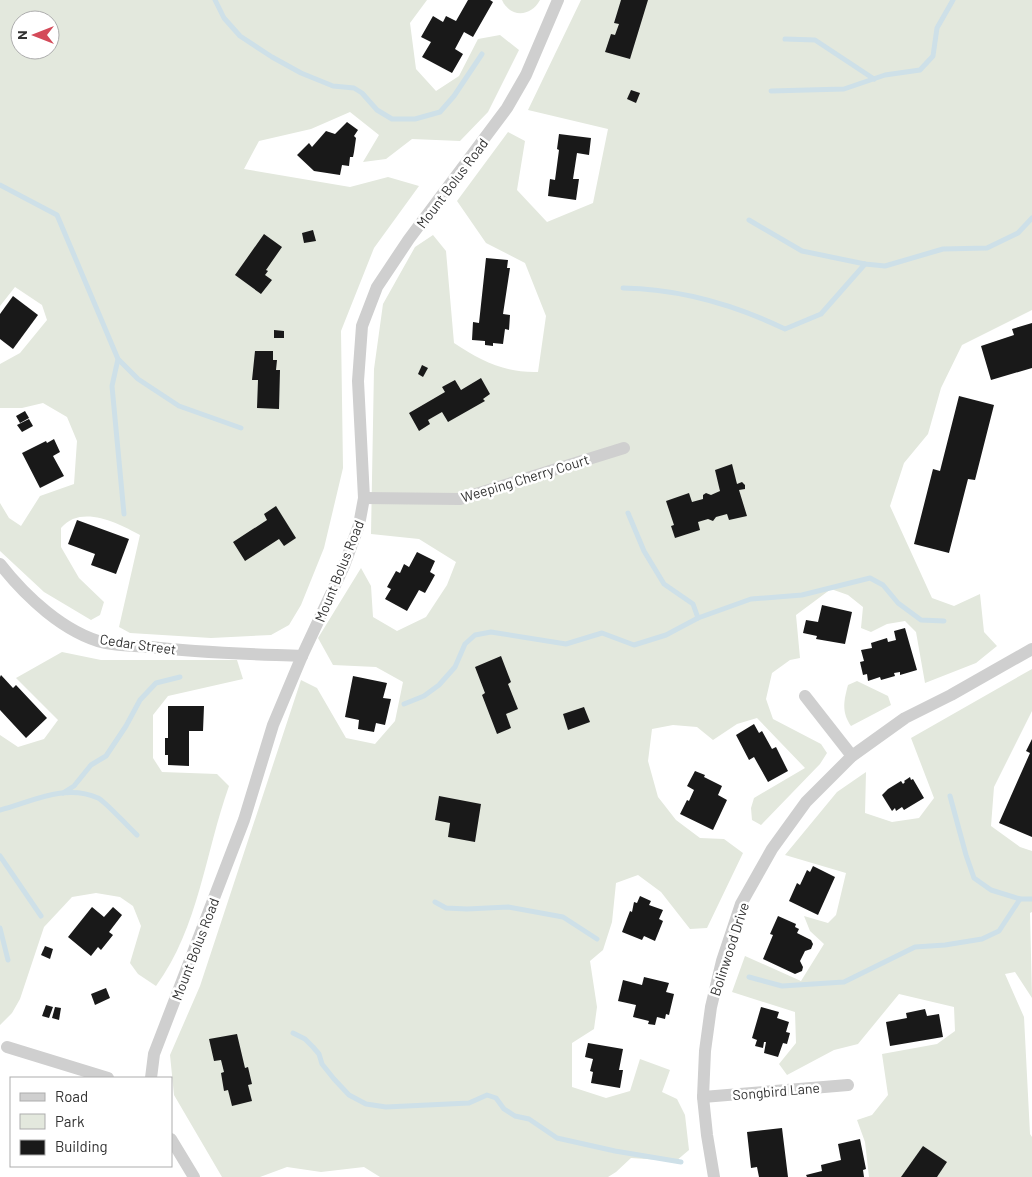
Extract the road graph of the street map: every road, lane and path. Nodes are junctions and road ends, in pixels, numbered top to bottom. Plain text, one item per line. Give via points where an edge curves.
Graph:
1 (558, 0) edge
2 (624, 448) dead end
3 (364, 498) junction
4 (0, 564) edge
5 (1032, 649) edge
6 (302, 656) junction
7 (805, 696) dead end
8 (852, 756) junction
9 (7, 1047) dead end
10 (105, 1077) edge
11 (151, 1077) edge
12 (848, 1085) dead end
13 (703, 1098) junction
14 (172, 1141) edge
15 (194, 1177) edge
16 (714, 1177) edge

1 - 3 street, Mount Bolus Road via 526,74 507,108 377,287 362,326 358,381
2 - 3 street, Weeping Cherry Court via 460,499
3 - 6 street, Mount Bolus Road via 360,525 344,566
4 - 6 street, Cedar Street via 46,612 105,643 185,651
5 - 8 street, Bolinwood Drive via 905,718
6 - 11 street, Mount Bolus Road via 273,725 244,820 154,1054
7 - 8 street
8 - 13 street, Bolinwood Drive via 806,802 772,849 741,904 711,1007 704,1051
9 - 10 street
12 - 13 street, Songbird Lane
13 - 16 street, Bolinwood Drive
14 - 15 street

